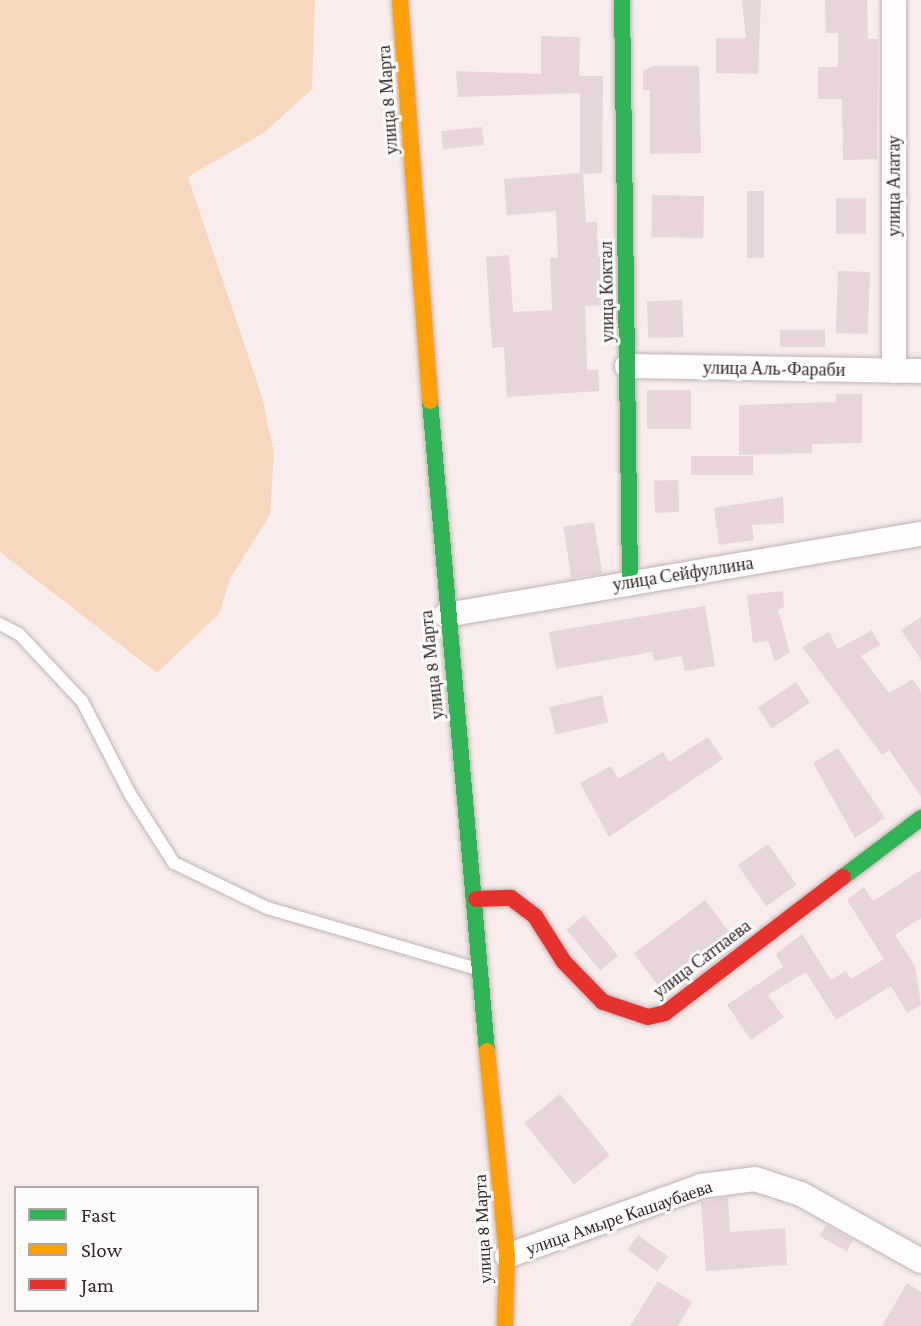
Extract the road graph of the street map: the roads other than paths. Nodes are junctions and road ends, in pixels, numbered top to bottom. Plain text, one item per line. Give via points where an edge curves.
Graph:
1 (400, 0) edge
2 (622, 0) edge
3 (894, 0) edge
4 (627, 366) junction
5 (894, 372) junction
6 (921, 372) edge
7 (921, 534) edge
8 (630, 583) junction
9 (446, 615) junction
10 (0, 624) edge
11 (921, 818) edge
12 (476, 899) junction
13 (481, 970) junction
14 (507, 1256) junction
15 (921, 1261) edge
16 (505, 1326) edge

1 - 9 street, улица 8 Марта
2 - 4 street, улица Коктал
3 - 5 street, улица Алатау
4 - 5 street, улица Аль-Фараби
4 - 8 street, улица Коктал
5 - 6 street, улица Аль-Фараби
7 - 8 street, улица Сейфуллина
8 - 9 street, улица Сейфуллина
9 - 12 street, улица 8 Марта
10 - 13 lane via 19,634 82,701 130,794 174,863 267,908
11 - 12 street, улица Сатпаева via 665,1013 648,1017 603,1002 564,962 535,916 511,898
12 - 13 street, улица 8 Марта
13 - 14 street, улица 8 Марта
14 - 15 street, улица Амыре Кашаубаева via 701,1186 754,1179 801,1194
14 - 16 street, улица 8 Марта

